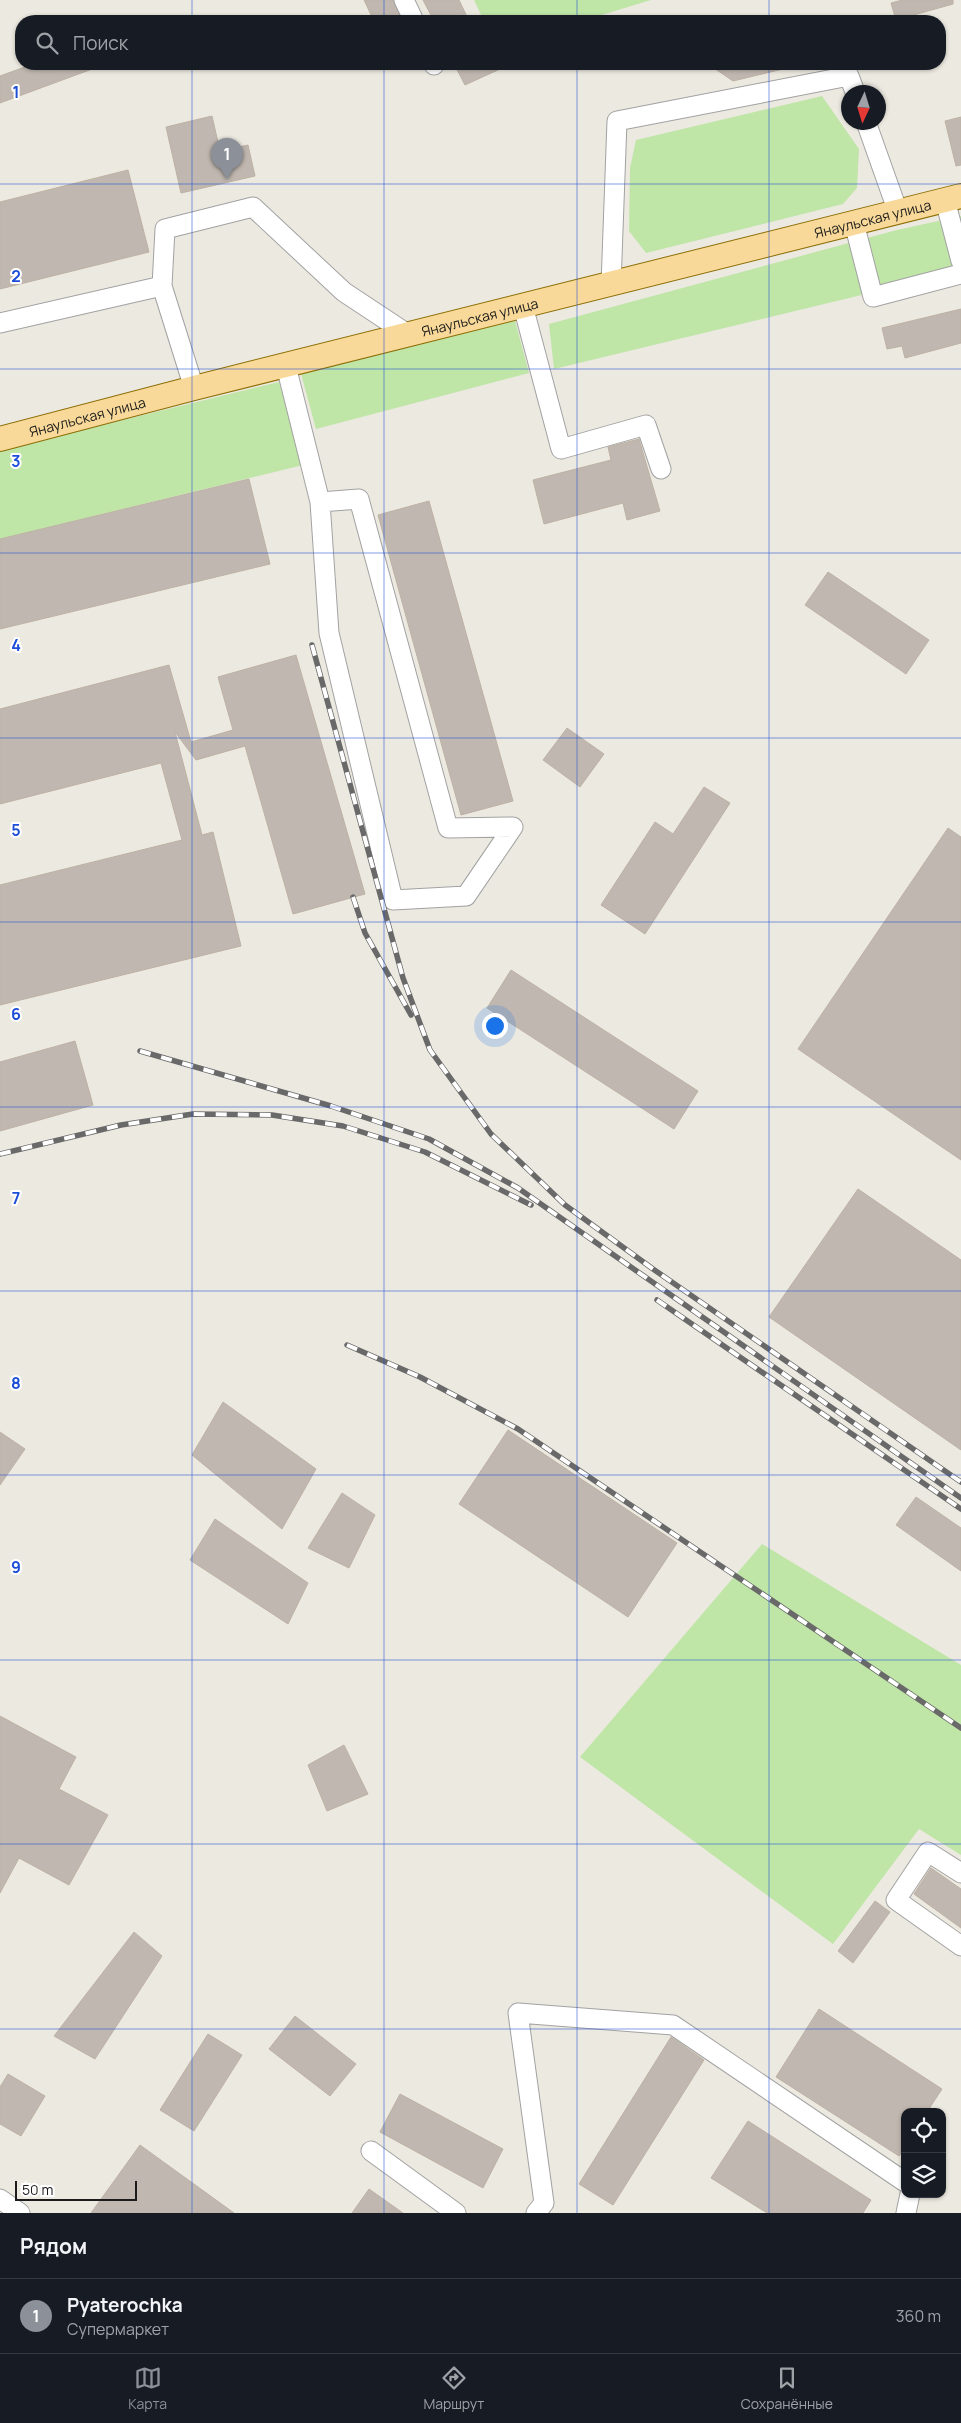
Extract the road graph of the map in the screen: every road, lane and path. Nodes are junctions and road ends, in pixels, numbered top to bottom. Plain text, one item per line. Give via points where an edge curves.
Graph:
1 (404, 0) edge
2 (411, 15) edge
3 (852, 85) edge
4 (869, 130) edge
5 (953, 198) edge
6 (898, 212) junction
7 (854, 223) junction
8 (961, 261) edge
9 (961, 274) edge
10 (612, 285) junction
11 (162, 286) junction
12 (524, 306) junction
13 (0, 323) edge
14 (409, 335) junction
15 (286, 366) junction
16 (194, 388) junction
17 (0, 439) edge
18 (661, 469) dead end
19 (320, 502) junction
20 (961, 1873) edge
21 (961, 1946) edge
22 (371, 2151) dead end
23 (901, 2179) edge
24 (909, 2198) edge
25 (456, 2213) edge
26 (536, 2213) edge
27 (906, 2213) edge

1 - 2 lane
3 - 10 lane via 849,76 617,121
4 - 6 lane
5 - 6 main road, Янаульская улица
5 - 8 lane
6 - 7 main road, Янаульская улица
7 - 9 lane via 873,297
7 - 10 main road, Янаульская улица
10 - 12 main road, Янаульская улица
11 - 13 lane
11 - 14 lane via 165,229 253,207 344,292
11 - 16 lane
12 - 14 main road, Янаульская улица
12 - 18 lane via 561,449 646,425
14 - 15 main road, Янаульская улица
15 - 16 main road, Янаульская улица
15 - 19 lane
16 - 17 main road, Янаульская улица
19 - 19 lane via 359,499 448,828 513,827 466,896 393,900 329,633
20 - 21 lane via 928,1852 896,1900
22 - 25 lane
23 - 26 lane via 673,2025 518,2013 544,2203
24 - 27 lane

